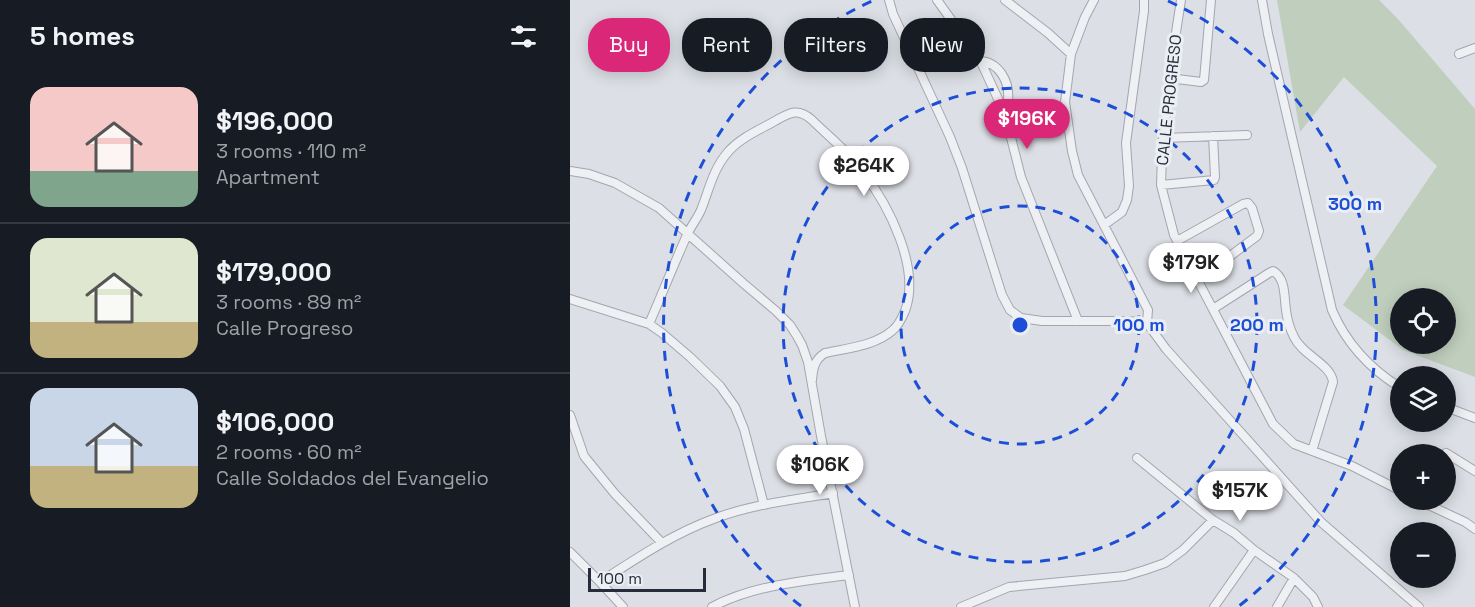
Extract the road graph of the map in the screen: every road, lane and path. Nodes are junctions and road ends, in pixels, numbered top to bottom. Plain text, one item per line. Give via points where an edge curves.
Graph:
1 (889, 0) edge
2 (937, 0) edge
3 (1005, 0) edge
4 (1094, 0) edge
5 (1144, 0) edge
6 (1181, 0) edge
7 (1211, 0) edge
8 (1262, 0) edge
9 (950, 18) edge
10 (1475, 48) edge
11 (1071, 54) junction
12 (1459, 54) dead end
13 (985, 61) edge
14 (985, 72) edge
15 (1169, 78) junction
16 (1005, 114) junction
17 (1247, 135) dead end
18 (1213, 136) junction
19 (1163, 138) junction
20 (570, 171) edge
21 (1161, 185) junction
22 (1104, 225) junction
23 (688, 233) junction
24 (1177, 241) junction
25 (1198, 280) junction
26 (570, 299) edge
27 (1213, 309) junction
28 (1078, 321) junction
29 (1147, 323) junction
30 (649, 324) junction
31 (812, 380) junction
32 (1390, 381) edge
33 (1456, 411) edge
34 (570, 416) edge
35 (1475, 418) edge
36 (1312, 451) junction
37 (1137, 458) dead end
38 (1456, 459) edge
39 (1475, 471) edge
40 (1390, 485) edge
41 (833, 494) junction
42 (764, 505) junction
43 (1439, 510) edge
44 (1213, 520) junction
45 (1475, 529) edge
46 (662, 543) junction
47 (1254, 550) junction
48 (570, 552) edge
49 (849, 575) junction
50 (1294, 578) junction
51 (600, 582) junction
52 (622, 607) edge
53 (712, 607) edge
54 (855, 607) edge
55 (961, 607) edge
56 (1214, 607) edge
57 (1277, 607) edge
58 (1318, 607) edge
59 (1419, 607) edge

1 - 28 street via 950,137 1010,310 1021,318
2 - 9 street
3 - 11 street
4 - 11 street
5 - 22 street via 1126,143 1127,200 1122,213
6 - 15 street, CALLE PROGRESO
7 - 15 street via 1204,80
8 - 32 street via 1332,310 1351,345
10 - 12 street
11 - 22 street via 1065,102 1072,151 1078,175
13 - 16 street via 998,68 1008,88
14 - 16 street
15 - 19 street, CALLE PROGRESO
16 - 28 street via 1021,177
17 - 18 street
18 - 19 street
18 - 21 street via 1214,180
19 - 21 street, CALLE PROGRESO
20 - 23 street via 589,174 636,193
21 - 24 street, CALLE PROGRESO
22 - 29 street via 1148,310
23 - 30 street
23 - 31 street via 790,325 802,345
23 - 31 street via 710,182 729,151 784,116 806,114 865,173 900,236 909,269 907,306 896,328 884,337 819,357
24 - 25 street, CALLE PROGRESO
24 - 25 street via 1243,204 1252,208 1257,236
25 - 27 street, CALLE PROGRESO
26 - 30 street
27 - 36 street, CALLE PROGRESO via 1273,424 1294,444
27 - 36 street via 1269,273 1277,274 1284,288 1295,339 1333,376
28 - 29 street
29 - 59 street via 1322,522
30 - 42 street via 703,369 733,404 744,429
31 - 41 street
33 - 35 street
34 - 46 street via 584,456
36 - 40 street, CALLE PROGRESO
37 - 44 street
38 - 39 street
41 - 42 street
41 - 49 street
42 - 46 street via 716,518
43 - 45 street
44 - 47 street
44 - 55 street via 1183,550 1165,563 1145,570 1125,576 1009,587
46 - 51 street
47 - 50 street
47 - 56 street
48 - 51 street
49 - 53 street via 773,586
49 - 54 street
50 - 57 street
50 - 58 street
51 - 52 street

